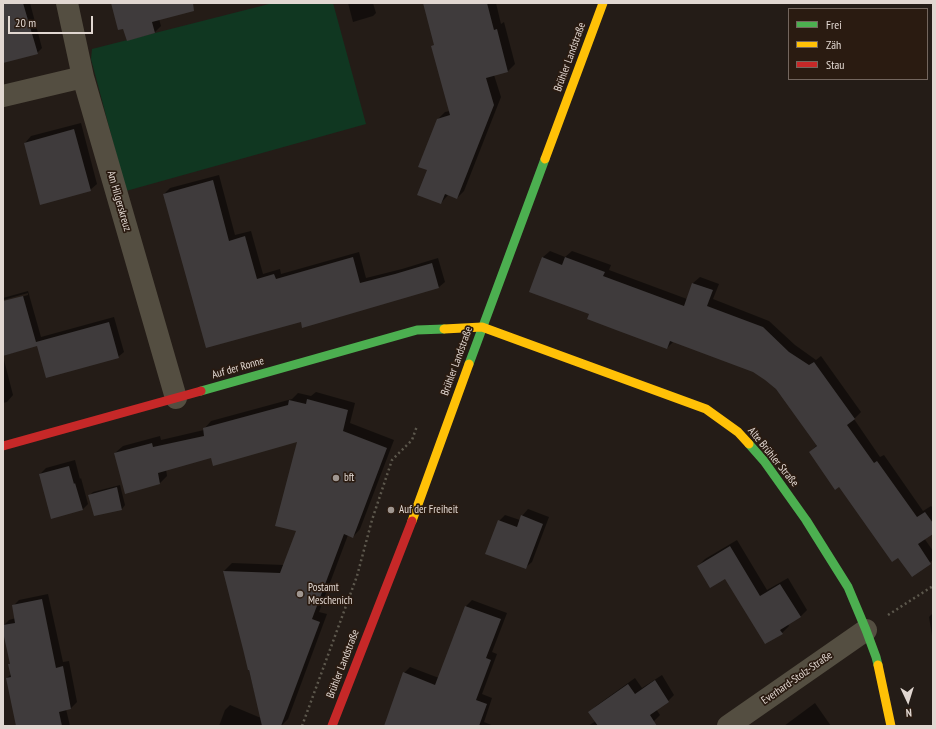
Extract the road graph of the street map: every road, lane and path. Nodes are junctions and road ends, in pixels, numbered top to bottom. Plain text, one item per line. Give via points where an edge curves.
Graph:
1 (67, 3) edge
2 (603, 3) edge
3 (83, 77) junction
4 (3, 96) edge
5 (482, 327) junction
6 (176, 398) junction
7 (417, 425) dead end
8 (3, 446) edge
9 (933, 586) edge
10 (866, 630) junction
11 (302, 726) edge
12 (332, 726) edge
13 (728, 726) edge
14 (891, 726) edge

1 - 3 street, Am Hilgerskreuz
2 - 5 street, Brühler Landstraße
3 - 4 street
3 - 6 street, Am Hilgerskreuz
5 - 6 street, Auf der Ronne via 417,330
5 - 10 street, Alte Brühler Straße via 706,409 738,432 764,461 806,520 848,586
5 - 12 street, Brühler Landstraße via 412,520
6 - 8 street, Auf der Ronne
7 - 11 path via 412,440 392,460 357,576
9 - 10 path
10 - 13 street, Everhard-Stolz-Straße
10 - 14 street, Alte Brühler Straße via 876,657

